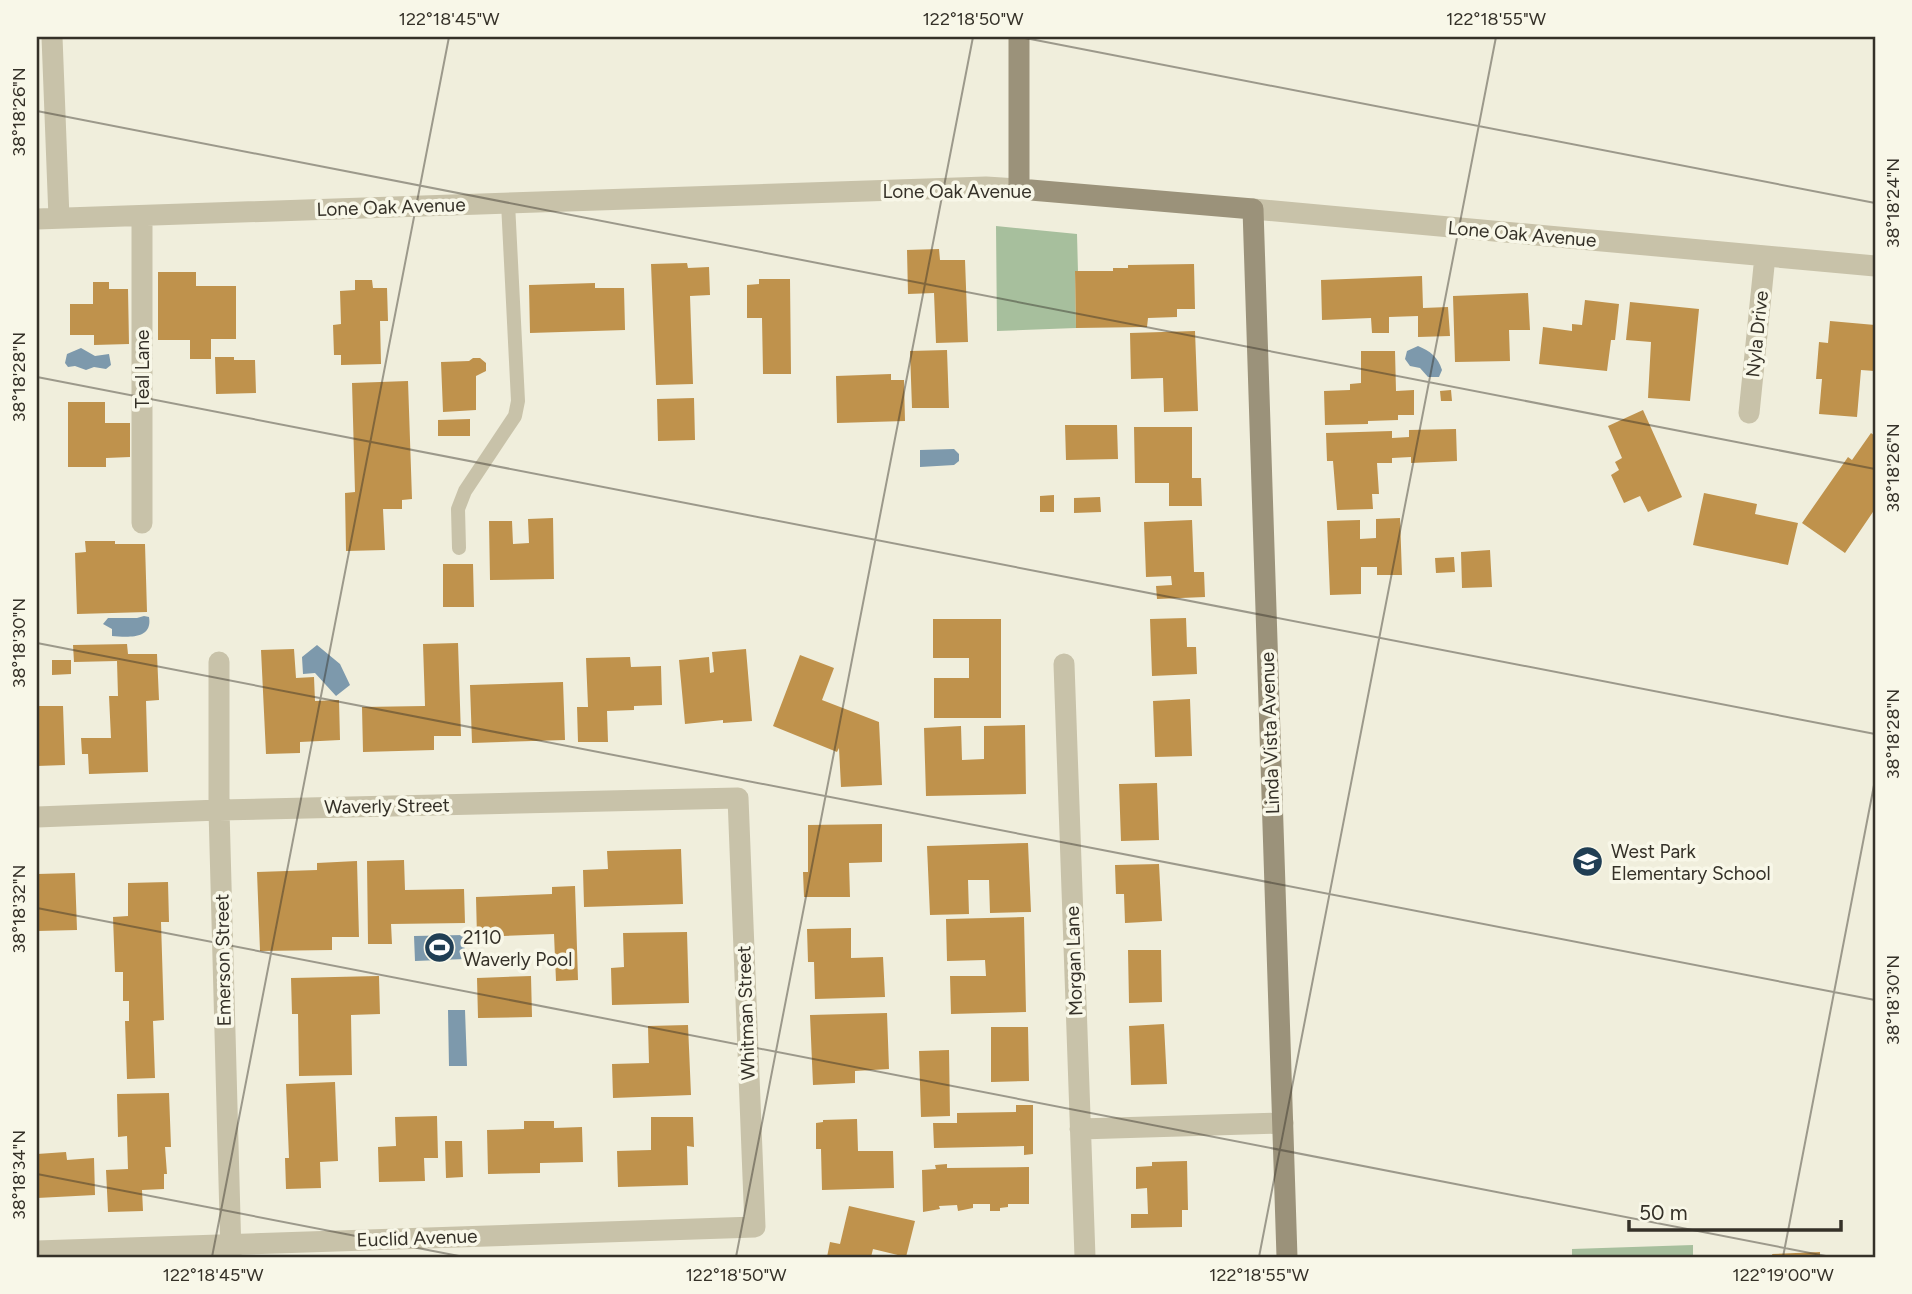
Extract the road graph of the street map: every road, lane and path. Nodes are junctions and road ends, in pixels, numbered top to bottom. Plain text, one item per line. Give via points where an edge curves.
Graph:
1 (52, 37) edge
2 (1019, 37) edge
3 (1019, 189) junction
4 (508, 203) junction
5 (1254, 209) junction
6 (142, 216) junction
7 (59, 218) junction
8 (37, 219) edge
9 (1765, 256) junction
10 (1875, 266) edge
11 (1749, 412) dead end
12 (142, 523) dead end
13 (459, 548) dead end
14 (219, 662) dead end
15 (1064, 664) dead end
16 (738, 798) joint
17 (219, 810) junction
18 (37, 817) edge
19 (1283, 1123) junction
20 (1080, 1129) junction
21 (755, 1227) joint
22 (231, 1250) edge
23 (37, 1251) edge
24 (1084, 1257) edge
25 (1287, 1257) edge

1 - 7 street
2 - 3 street
3 - 4 street, Lone Oak Avenue
3 - 5 street, Lone Oak Avenue
4 - 6 street, Lone Oak Avenue
4 - 13 lane via 518,401 515,416 465,491 458,509
5 - 9 street, Lone Oak Avenue
5 - 19 street, Linda Vista Avenue
6 - 7 street, Lone Oak Avenue
6 - 12 street, Teal Lane
7 - 8 street, Lone Oak Avenue
9 - 10 street, Lone Oak Avenue
9 - 11 street, Nyla Drive
14 - 17 street, Emerson Street
15 - 20 street, Morgan Lane
16 - 17 street, Waverly Street
16 - 21 street, Whitman Street
17 - 18 street, Waverly Street
17 - 22 street, Emerson Street
19 - 20 street
19 - 25 street, Linda Vista Avenue
20 - 24 street, Morgan Lane
21 - 22 street, Euclid Avenue
22 - 23 street, Euclid Avenue

